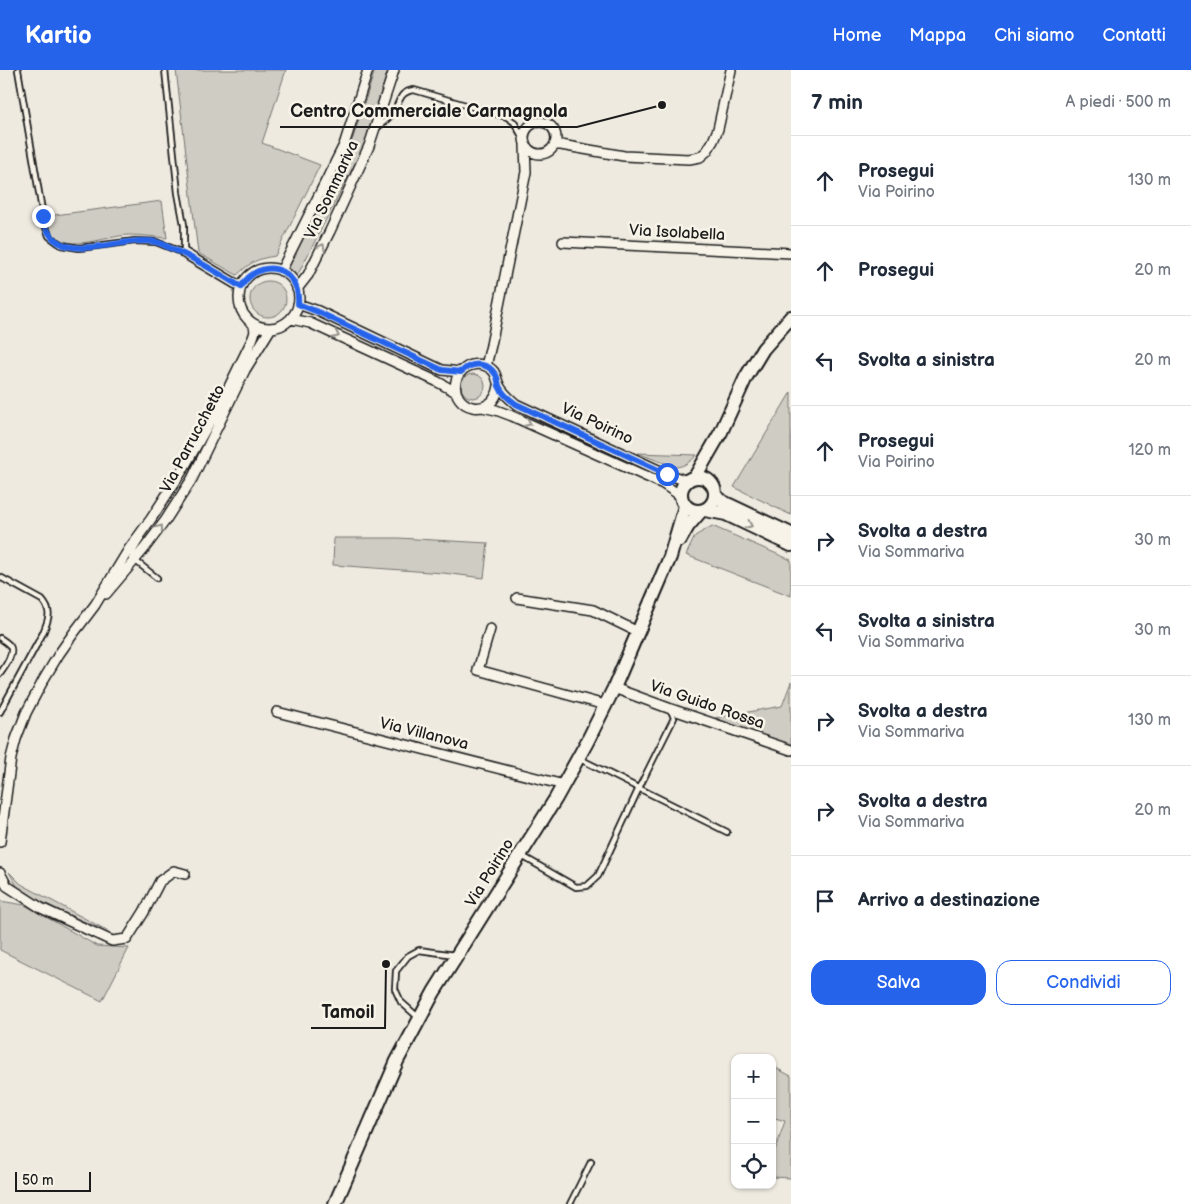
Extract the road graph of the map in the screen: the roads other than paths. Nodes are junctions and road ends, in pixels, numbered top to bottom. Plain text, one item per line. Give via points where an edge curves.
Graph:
1 (18, 70) edge
2 (164, 70) edge
3 (368, 70) edge
4 (394, 70) edge
5 (731, 70) edge
6 (374, 131) junction
7 (524, 143) junction
8 (555, 144) junction
9 (542, 154) junction
10 (526, 172) junction
11 (562, 242) dead end
12 (184, 253) junction
13 (791, 253) edge
14 (281, 271) junction
15 (241, 287) junction
16 (297, 289) junction
17 (298, 304) junction
18 (791, 317) edge
19 (291, 318) junction
20 (253, 324) junction
21 (271, 328) junction
22 (486, 366) junction
23 (461, 372) junction
24 (499, 386) junction
25 (456, 392) junction
26 (482, 407) junction
27 (721, 432) junction
28 (691, 479) junction
29 (710, 482) junction
30 (715, 495) junction
31 (683, 501) junction
32 (158, 508) junction
33 (702, 511) junction
34 (791, 534) edge
35 (791, 545) edge
36 (670, 557) junction
37 (134, 560) junction
38 (0, 577) edge
39 (157, 578) dead end
40 (516, 598) dead end
41 (95, 605) junction
42 (490, 629) dead end
43 (638, 632) junction
44 (0, 638) edge
45 (0, 674) edge
46 (614, 688) junction
47 (605, 705) junction
48 (670, 709) junction
49 (0, 712) edge
50 (278, 712) dead end
51 (791, 750) edge
52 (578, 758) junction
53 (564, 784) junction
54 (639, 788) junction
55 (727, 832) dead end
56 (0, 842) edge
57 (520, 855) junction
58 (0, 873) edge
59 (185, 874) dead end
60 (457, 956) junction
61 (420, 1018) junction
62 (592, 1162) dead end
63 (335, 1204) edge
64 (570, 1204) edge

1 - 12 lane via 44,222 50,236 61,244 79,248 135,241 156,242
2 - 12 lane via 184,225
3 - 14 street, Via Sommariva via 344,145
4 - 6 street, Via Sommariva
5 - 8 street via 718,129 707,151 700,157 624,156
6 - 7 lane via 393,112 401,96 414,90 507,117 514,122
16 -> 6 street, Via Sommariva via 308,275 330,231
7 - 8 street via 526,130 539,122 553,129
7 - 9 street via 532,153
7 - 10 street
8 - 9 street
9 - 10 street
10 - 22 street
11 - 13 street, Via Isolabella
12 - 15 street
14 - 15 street via 268,268 252,273
14 - 16 street via 294,281
15 - 20 street via 239,303
16 - 17 street
17 - 19 street
17 - 23 street via 442,370
18 - 27 main road via 754,363
19 - 21 street
19 -> 25 street via 310,323
20 - 21 street
20 - 32 street, Via Parrucchetto via 255,333 227,391
37 -> 21 street, Via Parrucchetto via 192,479 245,370
22 - 23 street via 468,366
22 - 24 street via 496,374
23 - 25 street
24 - 26 street via 494,400
24 - 28 street, Via Poirino via 516,404 667,474
25 - 26 street via 469,406
26 -> 31 street, Via Poirino via 512,416 663,484
27 - 28 main road
27 - 29 main road
28 - 29 main road
28 - 31 main road via 683,485
29 - 30 main road
30 - 33 main road via 712,504
30 - 34 main road via 723,502
31 - 33 main road via 694,512
31 - 36 main road, Via Poirino
32 - 37 lane via 131,556
32 - 41 street, Via Parrucchetto
33 -> 35 main road via 726,514
33 - 36 main road, Via Poirino via 688,526
36 - 43 main road, Via Poirino
37 - 39 lane
37 - 41 street, Via Parrucchetto
38 - 49 lane via 42,600 49,612 43,633
40 - 43 street via 593,610
41 - 56 street, Via Parrucchetto via 72,634 26,713 11,758
42 - 47 street via 478,670
43 - 46 main road, Via Poirino
44 - 45 lane via 11,651
46 - 47 main road, Via Poirino
46 - 48 street, Via Guido Rossa
47 - 52 main road, Via Poirino
48 - 51 street, Via Guido Rossa
48 - 54 lane via 674,718
50 - 53 street, Via Villanova
52 - 53 main road, Via Poirino
52 - 54 lane
53 - 57 main road, Via Poirino
54 - 55 lane
54 - 57 lane via 598,876 588,886 576,887
57 - 60 main road, Via Poirino
58 - 59 street via 7,886 41,908 112,941 127,939 160,881 174,871
60 - 61 main road, Via Poirino
60 - 61 lane via 419,950 408,956 396,971 395,989 401,1002
61 - 63 main road, Via Poirino via 397,1061
62 - 64 lane

